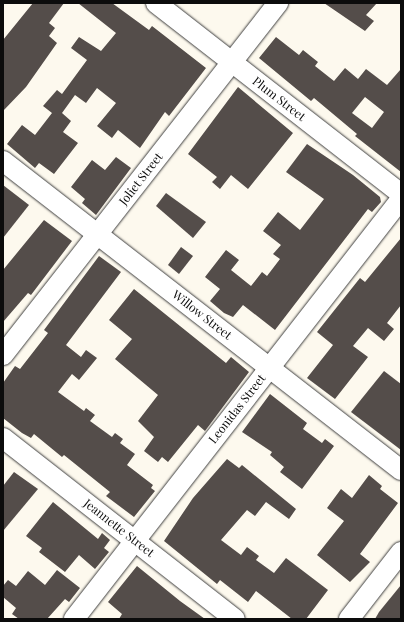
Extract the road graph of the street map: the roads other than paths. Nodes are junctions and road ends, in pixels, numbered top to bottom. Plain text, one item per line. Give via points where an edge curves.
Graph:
1 (156, 3) edge
2 (278, 3) edge
3 (232, 62) junction
4 (3, 161) edge
5 (401, 194) edge
6 (401, 199) edge
7 (98, 234) junction
8 (3, 355) edge
9 (270, 368) junction
10 (3, 438) edge
11 (401, 470) edge
12 (135, 541) junction
13 (401, 552) edge
14 (74, 619) edge
15 (236, 619) edge
16 (349, 619) edge

1 - 3 street, Plum Street
2 - 3 street, Joliet Street
3 - 5 street, Plum Street
3 - 7 street, Joliet Street
4 - 7 street, Willow Street
6 - 9 street, Leonidas Street
7 - 8 street, Joliet Street
7 - 9 street, Willow Street
9 - 11 street, Willow Street
9 - 12 street, Leonidas Street
10 - 12 street, Jeannette Street
12 - 14 street, Leonidas Street
12 - 15 street, Jeannette Street
13 - 16 street

